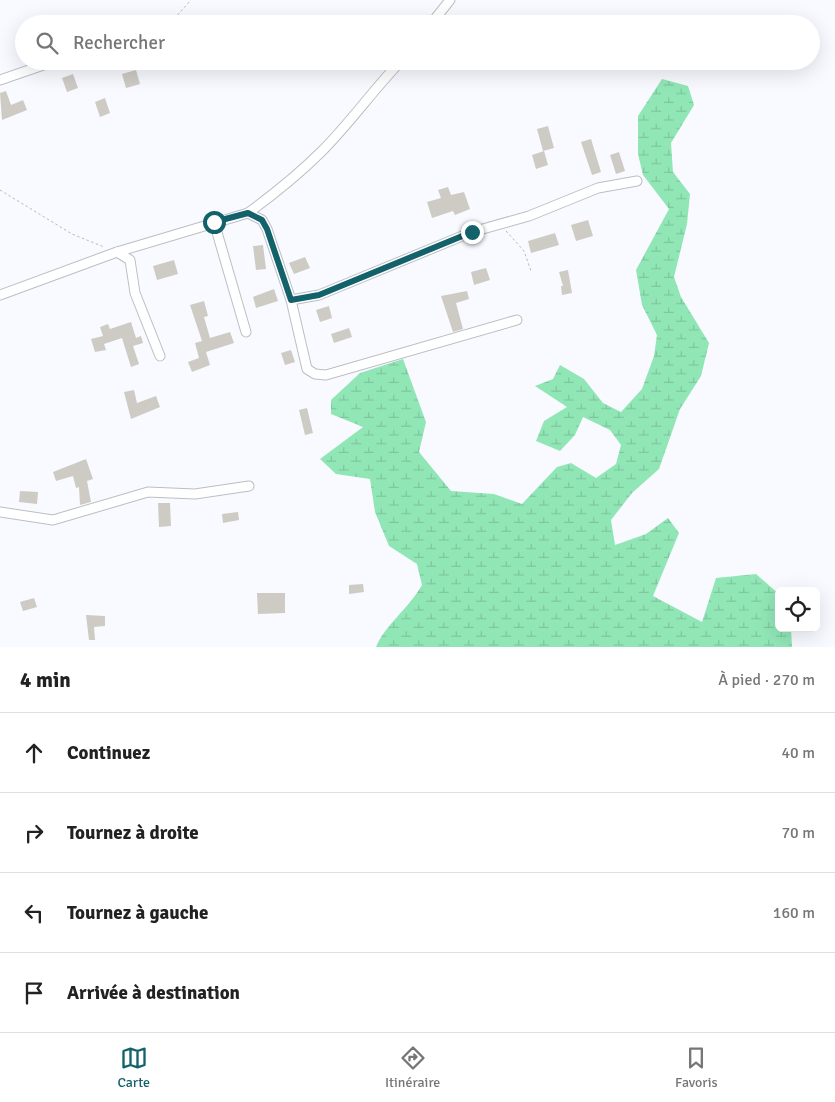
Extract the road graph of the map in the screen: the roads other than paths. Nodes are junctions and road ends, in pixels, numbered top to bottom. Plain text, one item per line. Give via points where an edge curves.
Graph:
1 (450, 0) edge
2 (438, 15) edge
3 (29, 70) edge
4 (392, 70) edge
5 (0, 80) edge
6 (637, 181) dead end
7 (248, 213) junction
8 (214, 222) junction
9 (117, 252) junction
10 (0, 295) edge
11 (291, 300) junction
12 (517, 320) dead end
13 (246, 332) dead end
14 (160, 356) dead end
15 (249, 486) dead end
16 (0, 512) edge

1 - 2 street
3 - 5 street
4 - 7 street via 322,152 285,186
6 - 11 street via 598,188 529,216 499,223 319,295
7 - 8 street
7 - 11 street via 262,220 267,229
8 - 9 street
8 - 13 street
9 - 10 street
9 - 14 street via 130,260 135,293
11 - 12 street via 307,369 326,375
15 - 16 street via 195,494 148,492 53,520

